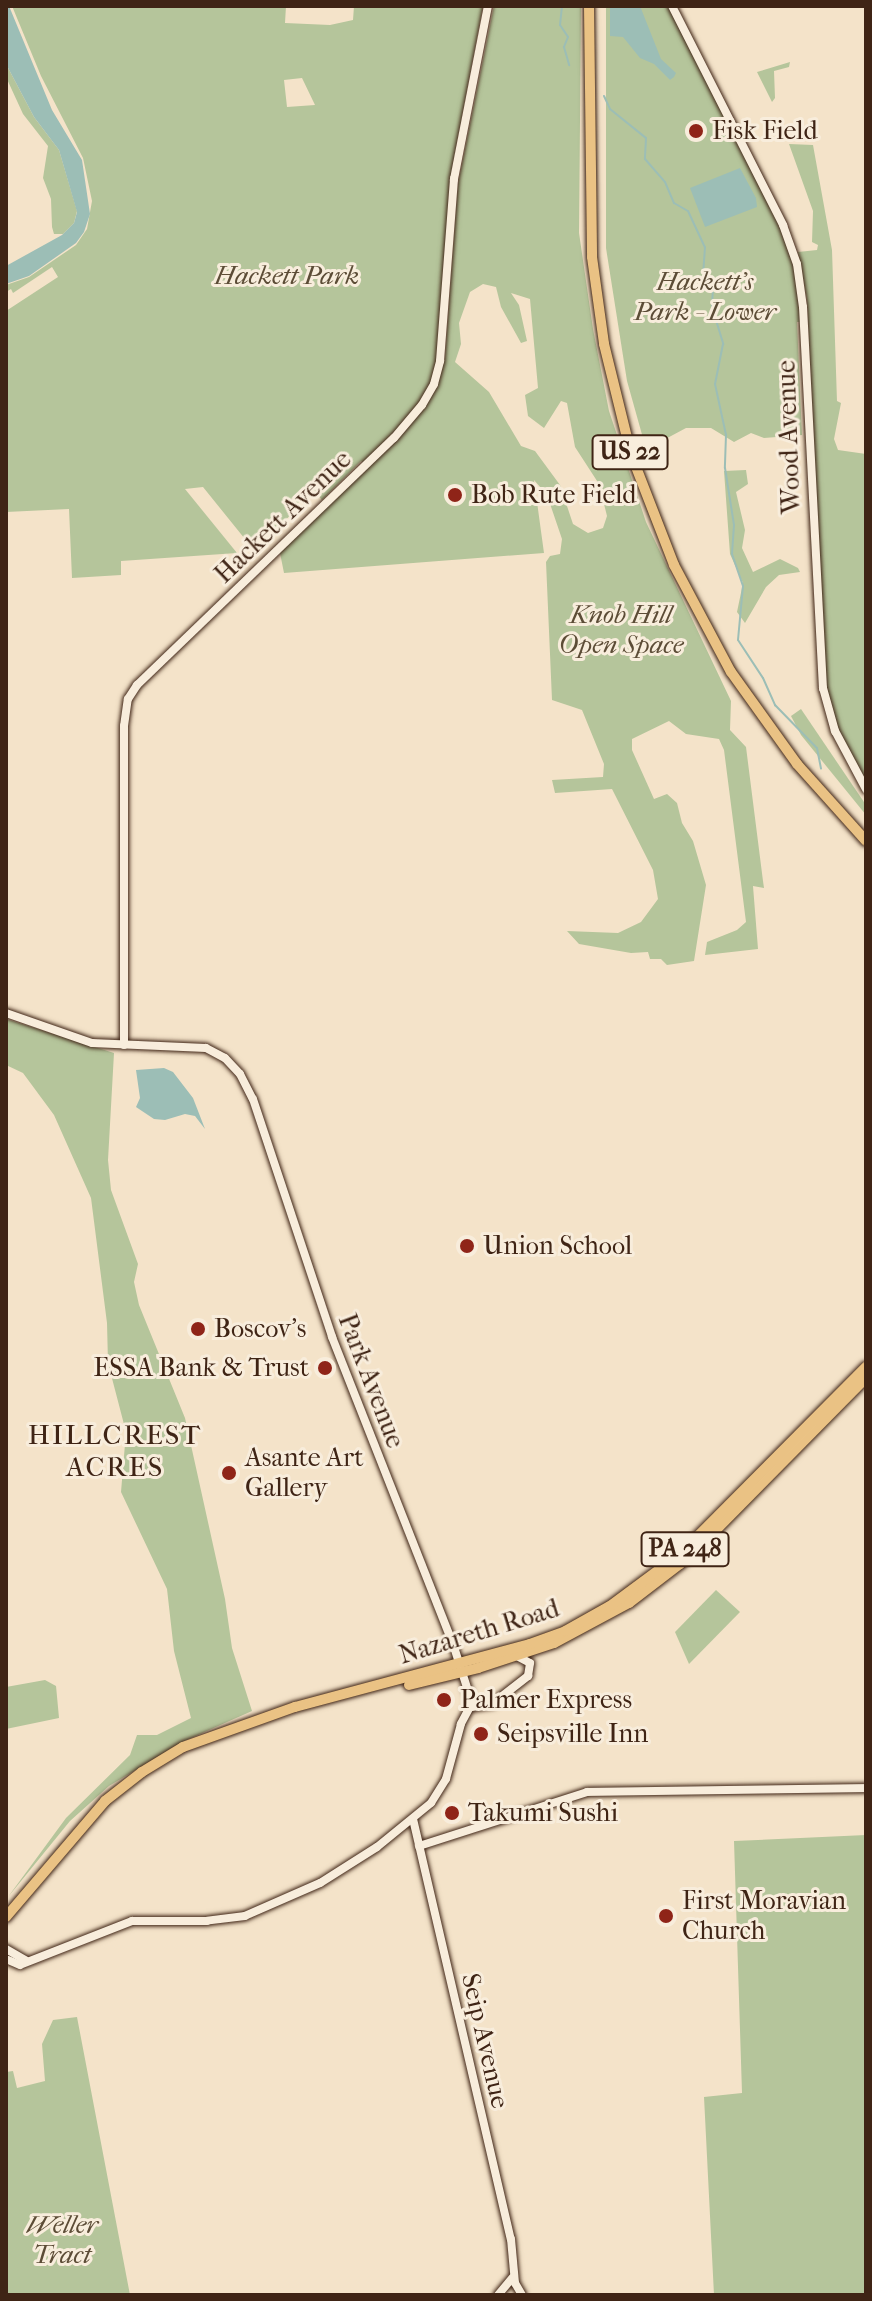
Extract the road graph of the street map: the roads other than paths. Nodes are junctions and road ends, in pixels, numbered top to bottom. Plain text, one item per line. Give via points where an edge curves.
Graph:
1 (488, 6) edge
2 (589, 6) edge
3 (596, 6) edge
4 (672, 6) edge
5 (866, 789) edge
6 (866, 832) edge
7 (866, 841) edge
8 (6, 1013) edge
9 (124, 1045) junction
10 (866, 1367) edge
11 (866, 1378) edge
12 (514, 1657) junction
13 (462, 1669) junction
14 (470, 1691) junction
15 (498, 1699) junction
16 (472, 1707) junction
17 (866, 1788) edge
18 (413, 1819) junction
19 (419, 1846) junction
20 (6, 1917) edge
21 (6, 1942) edge
22 (8, 1957) edge
23 (515, 2273) junction
24 (498, 2295) edge
25 (522, 2295) edge

1 - 9 main road, Hackett Avenue via 454,179 434,384 394,438 128,699
2 - 7 highway, US 22 via 592,257 604,344 631,454 674,565 726,663 797,764
3 - 6 highway, US 22 via 597,250 614,367 637,453 674,550 720,642 786,740
4 - 5 main road, Wood Avenue via 783,225 797,264 823,688 835,731
8 - 9 main road, Park Avenue via 87,1042
9 - 13 main road, Park Avenue via 188,1045 214,1051 240,1074 253,1099 332,1337
10 - 13 highway, Nazareth Road / PA 248 via 655,1575 565,1631
11 - 12 highway, Nazareth Road / PA 248 via 659,1581 579,1632
12 - 13 highway, Nazareth Road / PA 248
12 - 15 main road via 528,1661 530,1673
13 - 14 main road, Park Avenue
13 - 20 highway, Nazareth Road / PA 248 via 251,1721 178,1750 123,1786 81,1826
14 - 15 main road via 482,1700
14 - 16 main road, Park Avenue
15 - 16 main road
16 - 18 main road via 462,1722 444,1783
17 - 19 main road via 587,1792
18 - 19 main road, Seip Avenue
18 - 22 main road via 338,1873 263,1910 215,1920 132,1921 20,1965
19 - 23 main road, Seip Avenue
21 - 22 main road
23 - 24 main road
23 - 25 main road, Seip Avenue

